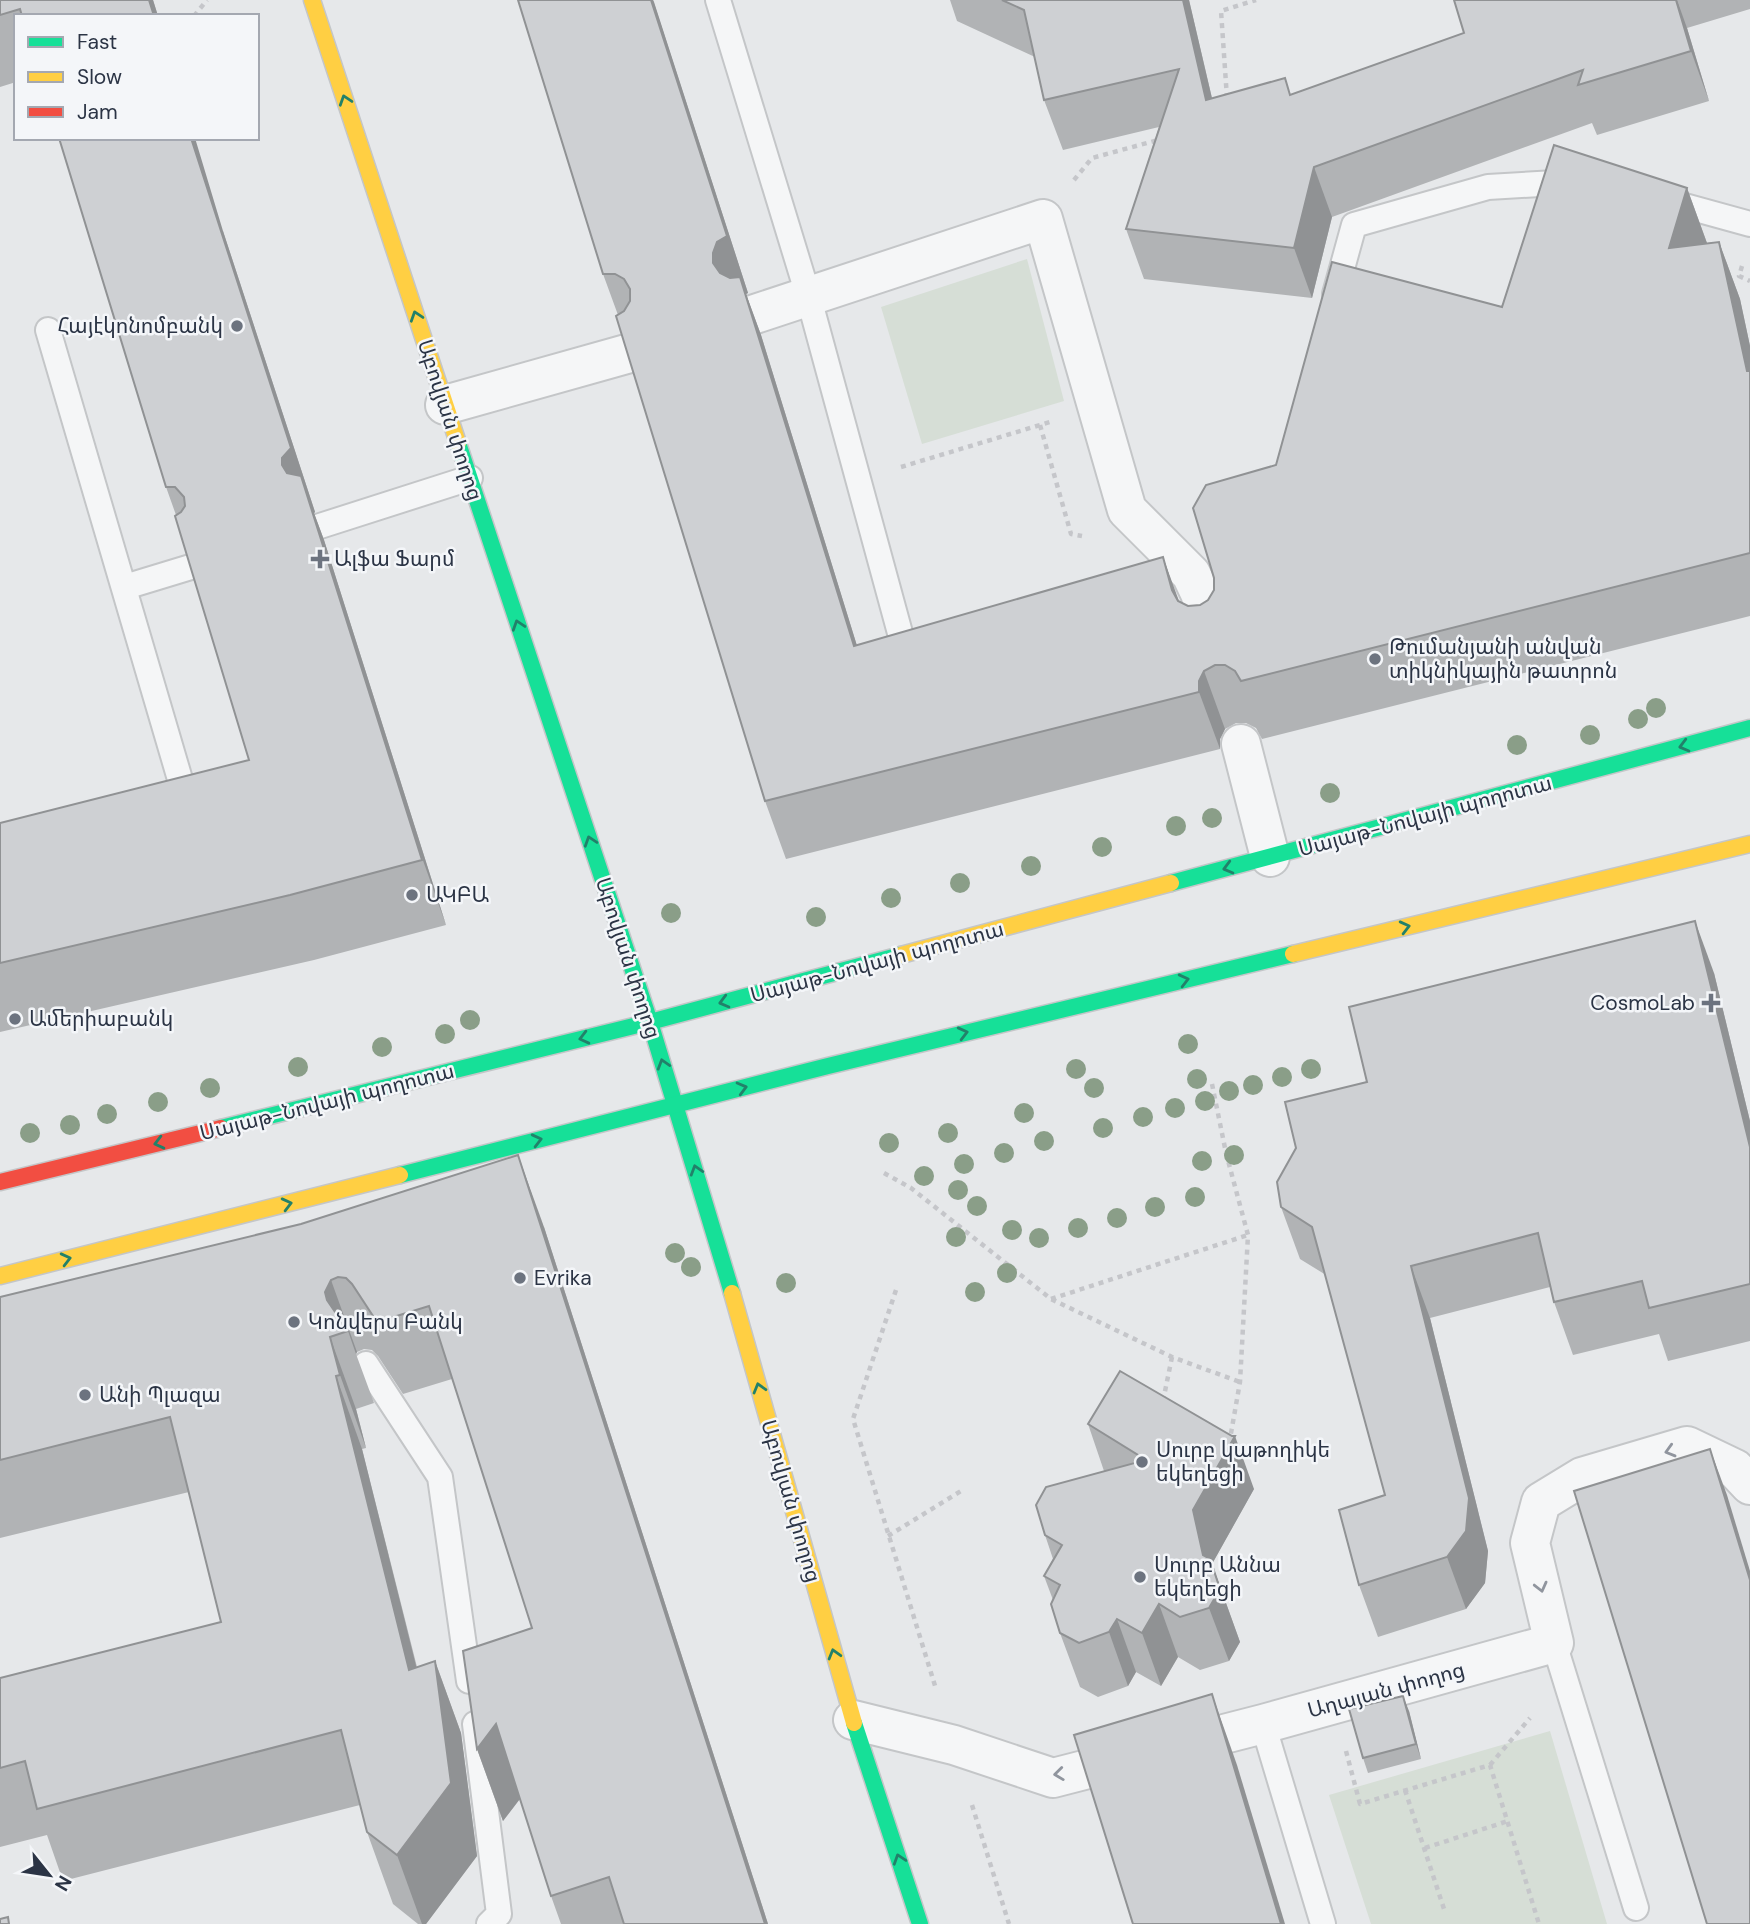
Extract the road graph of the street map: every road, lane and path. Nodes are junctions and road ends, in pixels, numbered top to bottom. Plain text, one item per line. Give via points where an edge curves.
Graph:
1 (207, 0) edge
2 (312, 0) edge
3 (718, 0) edge
4 (1256, 0) edge
5 (196, 14) edge
6 (1228, 107) edge
7 (1167, 137) edge
8 (1592, 180) edge
9 (1645, 195) edge
10 (1043, 219) junction
11 (1750, 224) edge
12 (1739, 276) dead end
13 (1750, 281) edge
14 (808, 295) junction
15 (755, 314) edge
16 (1329, 316) edge
17 (48, 330) dead end
18 (630, 353) edge
19 (445, 405) junction
20 (1098, 408) junction
21 (470, 478) junction
22 (857, 481) junction
23 (320, 526) edge
24 (194, 566) edge
25 (125, 587) junction
26 (1214, 642) edge
27 (932, 648) edge
28 (1750, 728) edge
29 (1241, 744) dead end
30 (179, 826) edge
31 (1749, 848) edge
32 (1270, 857) junction
33 (650, 1022) junction
34 (1212, 1084) dead end
35 (676, 1105) junction
36 (884, 1173) dead end
37 (0, 1182) edge
38 (1248, 1235) junction
39 (0, 1276) edge
40 (896, 1290) dead end
41 (1051, 1299) junction
42 (1172, 1357) junction
43 (366, 1364) edge
44 (1240, 1382) junction
45 (1162, 1409) edge
46 (1229, 1448) edge
47 (1750, 1485) edge
48 (961, 1490) dead end
49 (888, 1536) junction
50 (1560, 1660) junction
51 (1334, 1704) junction
52 (853, 1720) junction
53 (1263, 1724) junction
54 (954, 1745) junction
55 (1490, 1765) junction
56 (1405, 1790) junction
57 (1508, 1821) junction
58 (1425, 1848) junction
59 (1636, 1908) dead end
60 (1445, 1912) dead end
61 (489, 1924) edge
62 (920, 1924) edge
63 (1009, 1924) edge
64 (1323, 1924) edge
65 (1539, 1924) edge

1 - 5 path
19 -> 2 main road, Աբովյան փողոց
3 - 14 lane
4 - 6 path via 1221,11
7 - 10 path via 1092,158
8 - 16 lane via 1488,187 1354,225
9 - 11 lane
10 - 14 street
10 - 20 street
12 - 13 path
14 - 15 street
14 - 22 lane
17 - 25 lane
18 - 19 street
19 - 21 main road, Աբովյան փողոց
20 - 22 path
20 - 26 street via 1127,510 1186,570 1200,593
21 - 23 lane
33 -> 21 main road, Աբովյան փողոց
22 - 27 lane via 905,655
24 - 25 lane
25 - 30 lane via 192,822
28 -> 32 main road, Սայաթ-Նովայի պողոտա
29 - 32 street
35 -> 31 main road
32 -> 33 main road, Սայաթ-Նովայի պողոտա
35 -> 33 main road, Աբովյան փողոց
33 -> 37 main road, Սայաթ-Նովայի պողոտա
34 - 38 path
39 -> 35 main road
52 -> 35 main road, Աբովյան փողոց
36 - 41 path via 911,1188
38 - 41 path
38 - 44 path
40 - 49 path via 853,1419
41 - 42 path
42 - 44 path
42 - 45 path
43 - 61 lane via 440,1477 499,1914
44 - 46 path
47 -> 50 street via 1735,1469 1687,1446 1582,1477 1541,1502 1530,1543
48 - 49 path
49 - 54 path
50 - 51 street, Աղայան փողոց
50 - 55 path
50 - 59 lane
51 - 53 street, Աղայան փողոց
51 - 56 path via 1360,1804
52 - 54 street, Աղայան փողոց
62 -> 52 main road, Աբովյան փողոց
53 -> 54 street, Աղայան փողոց via 1053,1778
53 - 64 lane
54 - 63 path
55 - 56 path
55 - 57 path
56 - 58 path
57 - 58 path
57 - 65 path
58 - 60 path

